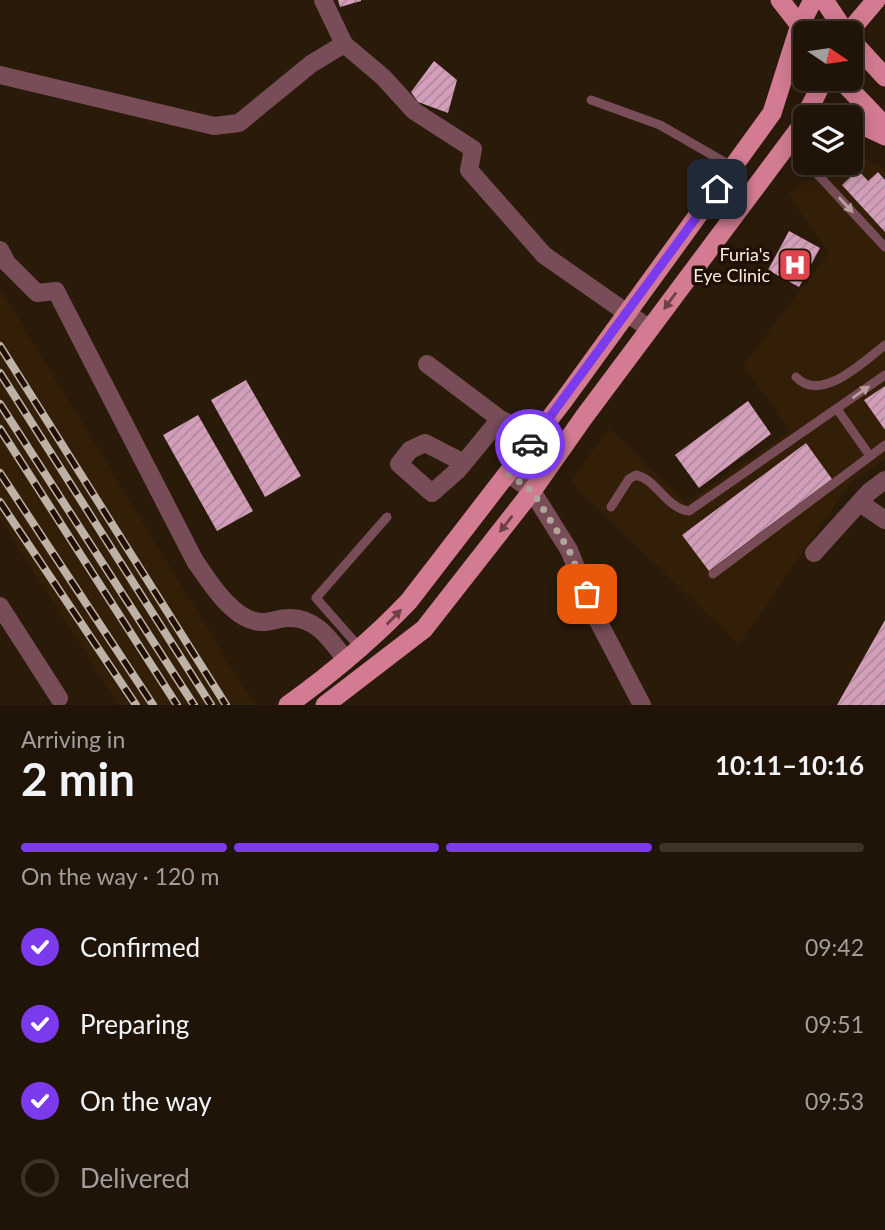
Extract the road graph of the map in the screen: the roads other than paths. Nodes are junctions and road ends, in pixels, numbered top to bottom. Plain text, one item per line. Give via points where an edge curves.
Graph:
1 (323, 0) edge
2 (780, 0) edge
3 (813, 0) edge
4 (824, 0) edge
5 (876, 0) edge
6 (796, 21) edge
7 (805, 21) edge
8 (839, 21) edge
9 (858, 21) edge
10 (344, 44) junction
11 (863, 53) edge
12 (793, 54) edge
13 (0, 75) edge
14 (885, 76) edge
15 (851, 91) edge
16 (591, 100) dead end
17 (863, 126) edge
18 (885, 126) edge
19 (885, 136) edge
20 (793, 140) edge
21 (738, 161) junction
22 (766, 173) junction
23 (818, 175) edge
24 (684, 234) junction
25 (885, 247) edge
26 (0, 250) edge
27 (706, 252) junction
28 (627, 313) junction
29 (649, 329) junction
30 (885, 345) edge
31 (427, 365) dead end
32 (885, 375) edge
33 (796, 377) dead end
34 (564, 400) junction
35 (837, 408) junction
36 (584, 417) junction
37 (500, 419) junction
38 (537, 436) junction
39 (885, 445) edge
40 (870, 456) junction
41 (464, 463) dead end
42 (508, 473) junction
43 (885, 481) edge
44 (532, 491) junction
45 (860, 503) junction
46 (611, 507) dead end
47 (882, 513) edge
48 (387, 517) dead end
49 (814, 553) dead end
50 (713, 574) dead end
51 (0, 606) edge
52 (353, 654) junction
53 (60, 698) dead end
54 (311, 698) edge
55 (330, 701) edge
56 (288, 705) edge
57 (642, 705) edge

1 - 10 street
2 - 6 main road
3 - 7 main road
4 - 8 main road
5 - 9 main road
10 - 13 street via 311,64 239,123 214,126
10 - 28 street via 414,111 472,149 470,170 544,256
11 - 14 main road
12 - 21 main road via 772,113
15 - 18 main road
16 - 21 lane
17 - 19 main road
20 - 22 main road
21 - 22 main road
21 - 24 main road
22 - 27 main road
23 -> 25 lane
24 - 27 main road
24 - 28 main road
26 - 52 street via 37,293 56,290 195,561 218,594 240,614 260,622 299,617
27 -> 29 main road
28 - 29 street
28 - 34 main road
29 - 36 main road
30 - 33 lane via 832,384 802,383
31 - 37 street
35 -> 32 lane
34 - 36 main road
34 - 38 main road
35 - 40 lane
35 - 46 lane via 689,512 681,511 636,475
36 - 44 main road
37 - 38 street
37 - 41 street
38 - 42 main road
39 - 40 lane
40 - 50 lane
42 - 44 street
52 -> 42 main road via 409,601
43 - 45 street
44 -> 55 main road via 424,629
44 - 57 street via 569,550 596,617
45 - 47 street
45 - 49 street
48 - 52 lane via 316,598
51 - 53 street
52 - 54 main road via 324,678
54 - 56 main road

